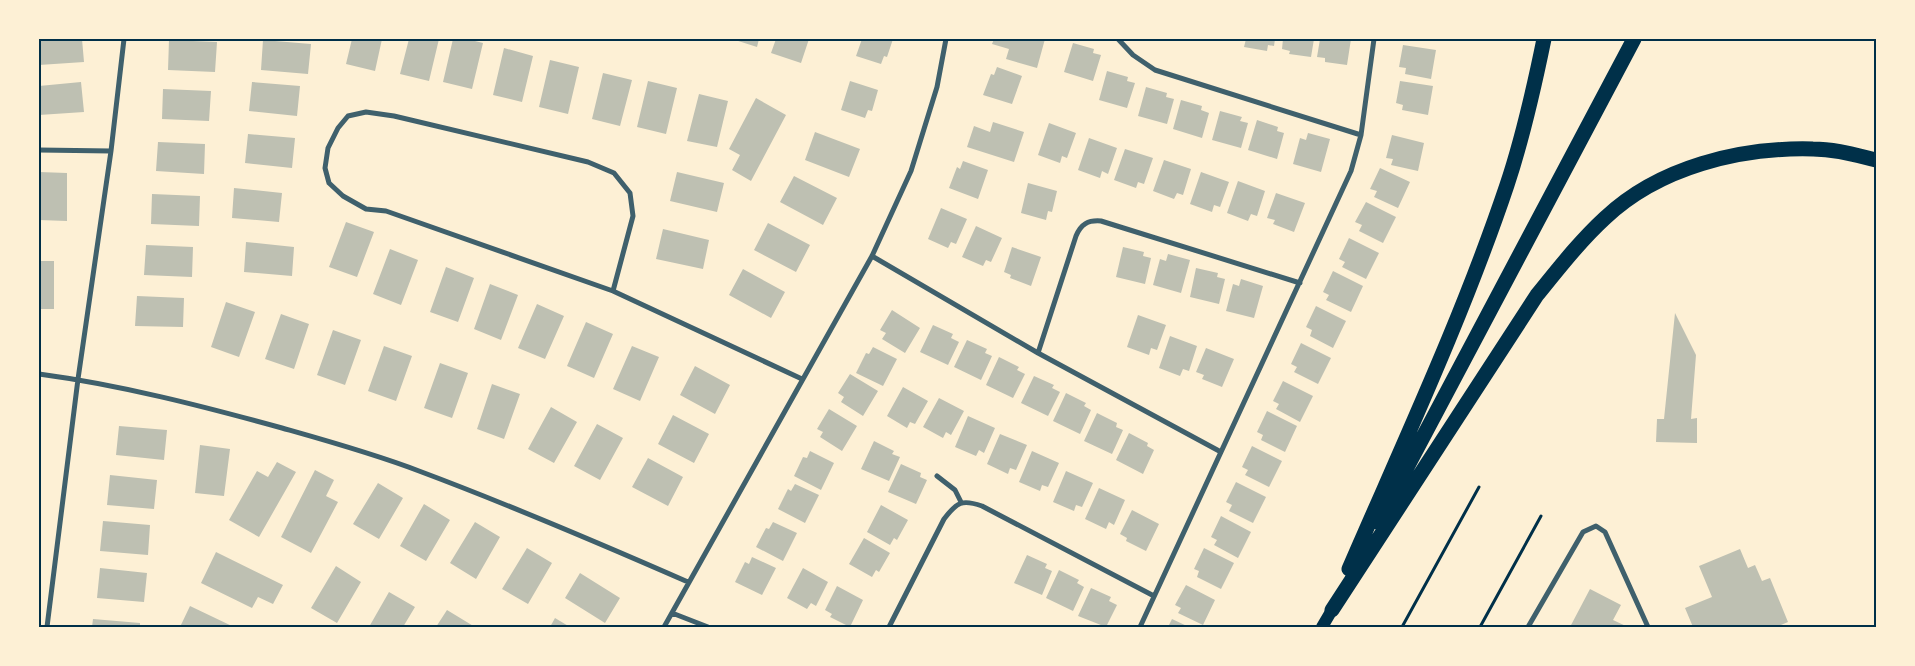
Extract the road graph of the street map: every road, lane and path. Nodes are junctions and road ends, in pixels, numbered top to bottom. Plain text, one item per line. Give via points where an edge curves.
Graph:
1 (124, 39) edge
2 (946, 39) edge
3 (1118, 39) edge
4 (1374, 39) edge
5 (1544, 39) edge
6 (1634, 39) edge
7 (1361, 135) junction
8 (39, 150) edge
9 (111, 151) junction
10 (1876, 160) edge
11 (872, 256) junction
12 (1300, 283) junction
13 (614, 291) junction
14 (1038, 352) junction
15 (39, 374) edge
16 (78, 379) junction
17 (802, 379) junction
18 (1221, 452) junction
19 (937, 476) dead end
20 (1478, 487) dead end
21 (961, 502) junction
22 (1541, 516) dead end
23 (688, 582) junction
24 (1154, 596) junction
25 (1332, 610) junction
26 (672, 613) junction
27 (47, 627) edge
28 (664, 627) edge
29 (708, 627) edge
30 (890, 627) edge
31 (1140, 627) edge
32 (1322, 627) edge
33 (1402, 627) edge
34 (1480, 627) edge
35 (1528, 627) edge
36 (1648, 627) edge

1 - 9 street
2 - 11 street via 937,87 911,170
3 - 7 street via 1133,55 1155,70
4 - 7 street
5 - 25 highway via 1507,184 1475,272
6 - 25 highway
7 - 12 street via 1351,171
8 - 9 street
9 - 16 street
10 - 25 highway via 1814,149 1736,156 1670,175 1606,217 1537,294
11 - 14 street
11 - 17 street
12 - 14 street via 1091,220 1084,223 1076,236
12 - 18 street
13 - 13 street via 386,212 366,209 343,196 329,183 325,168 328,148 338,128 348,116 366,112 394,116 588,162 614,173 630,193 634,216
13 - 17 street
14 - 18 street
15 - 16 street
16 - 23 street via 217,410 417,470
16 - 27 street
17 - 23 street
18 - 24 street
19 - 21 street via 955,490
20 - 33 path
21 - 24 street via 982,506
21 - 30 street via 944,519
22 - 34 path
23 - 26 street
24 - 31 street
25 - 32 main road
26 - 28 street
26 - 29 street
35 - 36 street via 1583,532 1596,526 1605,532

